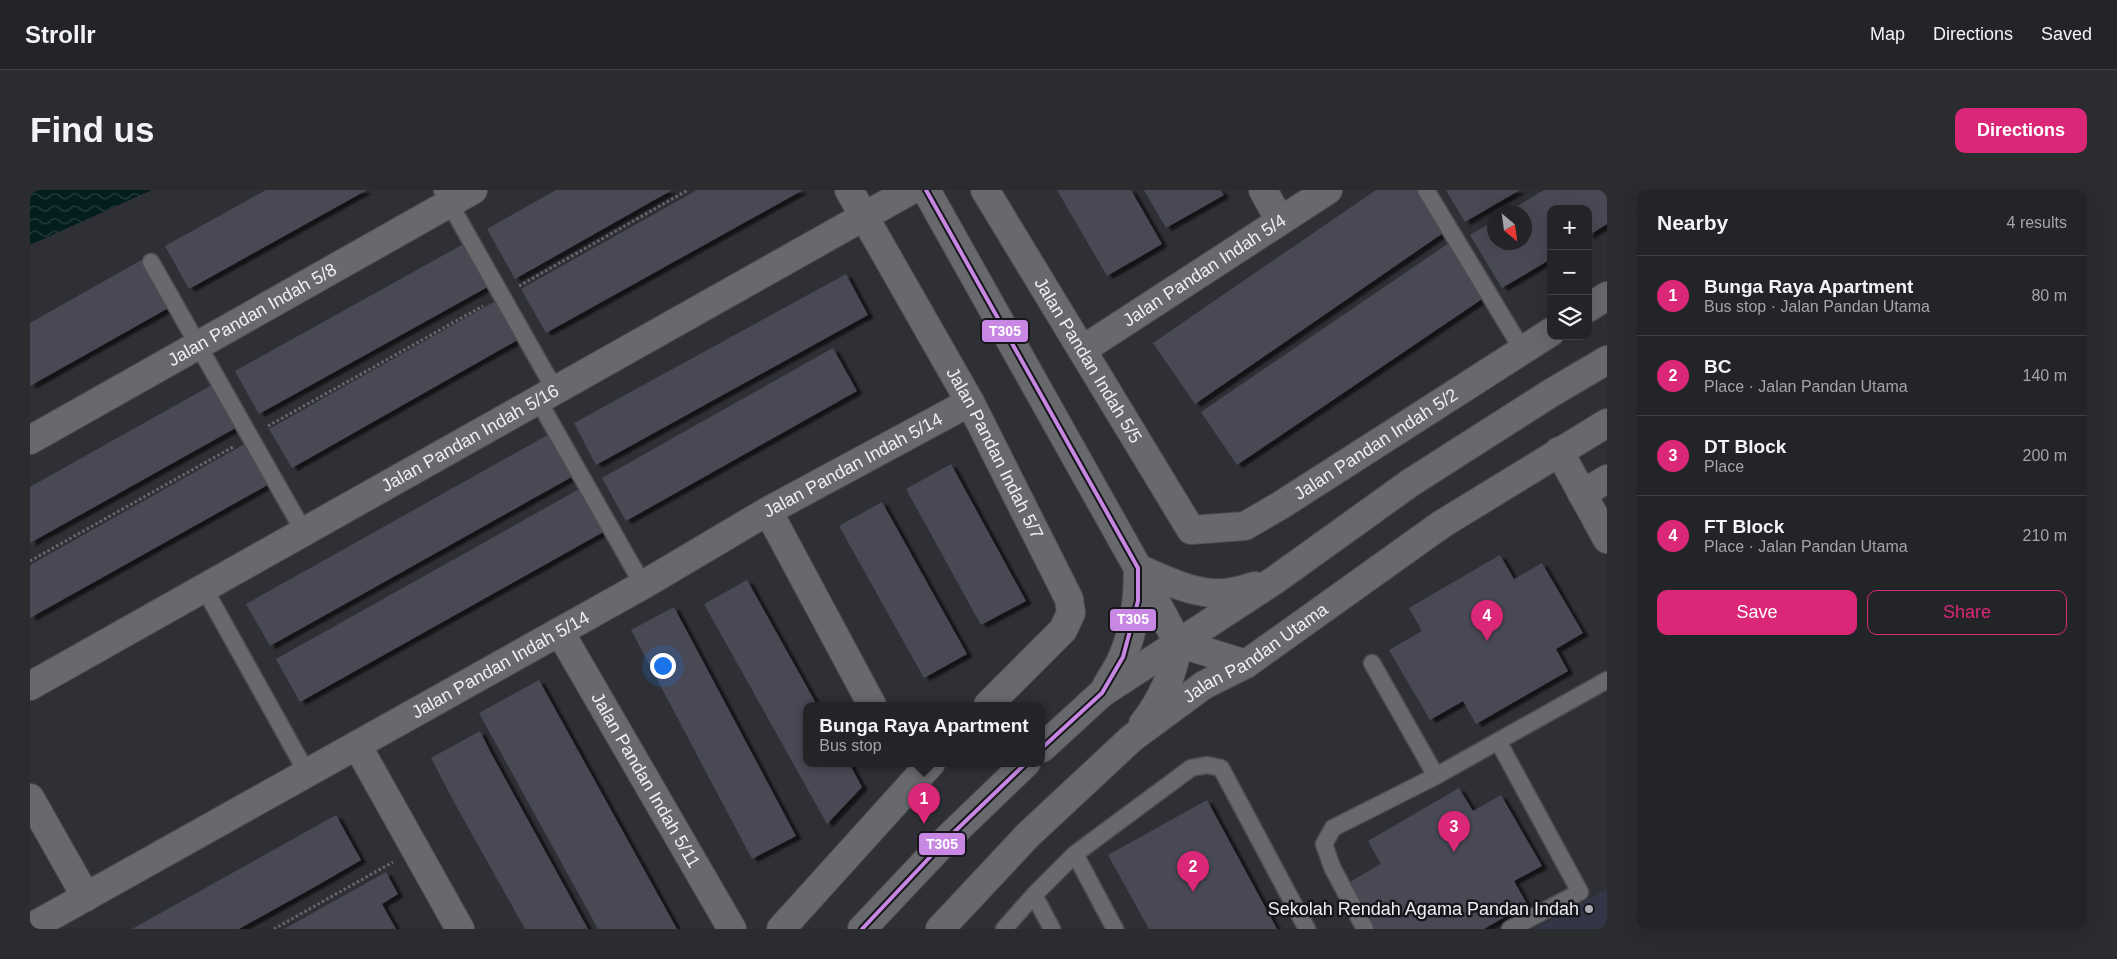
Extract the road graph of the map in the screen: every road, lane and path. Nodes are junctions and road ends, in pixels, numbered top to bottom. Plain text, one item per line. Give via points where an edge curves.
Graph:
1 (473, 190) edge
2 (688, 190) edge
3 (849, 190) edge
4 (911, 190) edge
5 (926, 190) edge
6 (985, 190) edge
7 (1263, 190) edge
8 (1328, 190) edge
9 (1426, 190) edge
10 (446, 197) edge
11 (864, 216) junction
12 (1280, 221) junction
13 (151, 262) dead end
14 (502, 295) junction
15 (1607, 296) edge
16 (1592, 305) edge
17 (1547, 334) edge
18 (198, 346) junction
19 (1082, 350) junction
20 (1522, 350) junction
21 (1607, 360) edge
22 (547, 395) junction
23 (970, 402) junction
24 (1607, 423) edge
25 (250, 437) junction
26 (30, 440) edge
27 (1559, 451) junction
28 (1607, 480) edge
29 (1582, 494) junction
30 (768, 511) junction
31 (1191, 530) joint
32 (304, 532) junction
33 (1607, 539) edge
34 (30, 561) edge
35 (1138, 568) junction
36 (1275, 580) junction
37 (643, 585) junction
38 (204, 588) junction
39 (560, 632) junction
40 (1178, 643) junction
41 (1372, 663) dead end
42 (1246, 664) junction
43 (1607, 680) edge
44 (30, 686) edge
45 (1102, 693) junction
46 (870, 702) edge
47 (991, 702) edge
48 (1132, 738) junction
49 (1498, 742) junction
50 (357, 745) junction
51 (1045, 745) edge
52 (921, 767) edge
53 (1022, 767) edge
54 (908, 772) edge
55 (307, 773) junction
56 (1436, 776) junction
57 (30, 798) edge
58 (415, 849) junction
59 (1075, 854) junction
60 (1034, 895) junction
61 (86, 897) junction
62 (30, 928) edge
63 (274, 929) edge
64 (460, 929) edge
65 (732, 929) edge
66 (780, 929) edge
67 (862, 929) edge
68 (940, 929) edge
69 (1004, 929) edge
70 (1052, 929) edge
71 (1115, 929) edge
72 (1306, 929) edge
73 (1366, 929) edge
74 (1510, 929) edge

1 - 10 street, Jalan Pandan Indah 5/8
2 - 14 path
3 - 11 street, Jalan Pandan Indah 5/7
4 - 11 street, Jalan Pandan Indah 5/16
5 - 35 street
6 - 19 street, Jalan Pandan Indah 5/5
7 - 12 street
8 - 12 street, Jalan Pandan Indah 5/4
9 - 20 lane
10 - 14 lane
10 - 18 street, Jalan Pandan Indah 5/8
11 - 22 street, Jalan Pandan Indah 5/16
11 - 23 street, Jalan Pandan Indah 5/7
12 - 19 street, Jalan Pandan Indah 5/4
13 - 18 lane
14 - 22 lane
14 - 25 path
15 - 16 street
17 - 20 street, Jalan Pandan Indah 5/2
18 - 25 lane
18 - 26 street, Jalan Pandan Indah 5/8
19 - 31 street, Jalan Pandan Indah 5/5
20 - 31 street, Jalan Pandan Indah 5/2 via 1245,526
21 - 36 street via 1551,392 1410,483
22 - 32 street, Jalan Pandan Indah 5/16
22 - 37 lane
23 - 30 street, Jalan Pandan Indah 5/14
23 - 47 street, Jalan Pandan Indah 5/7 via 1069,599 1071,613 1063,630
24 - 27 street, Jalan Pandan Utama
25 - 32 lane
25 - 34 path
27 - 29 street
27 - 42 street, Jalan Pandan Utama via 1442,524
28 - 29 street
29 - 33 street
30 - 37 street, Jalan Pandan Indah 5/14
30 - 46 street
32 - 38 street, Jalan Pandan Indah 5/16
35 - 36 street via 1174,583 1212,593 1232,593
35 - 40 street
35 - 45 street via 1138,601 1132,628 1123,657
36 - 40 street
37 - 39 street, Jalan Pandan Indah 5/14
38 - 44 street, Jalan Pandan Indah 5/16
38 - 55 lane
39 - 50 street, Jalan Pandan Indah 5/14
39 - 65 street, Jalan Pandan Indah 5/11
40 - 42 street
40 - 45 street
40 - 48 street via 1176,660 1161,695
41 - 56 lane
42 - 48 street, Jalan Pandan Utama via 1204,685
43 - 49 lane
45 - 51 street
48 - 68 street, Jalan Pandan Utama via 1028,835
49 - 56 lane
49 - 74 lane via 1580,892
50 - 55 street, Jalan Pandan Indah 5/14
50 - 58 street
52 - 54 street
53 - 67 street via 948,838
54 - 66 street
55 - 61 street, Jalan Pandan Indah 5/14
56 - 73 lane via 1333,828 1324,844 1332,868
57 - 61 street
58 - 63 path
58 - 64 street
59 - 60 lane
59 - 71 lane
59 - 72 lane via 1191,768 1208,765 1221,768
60 - 69 lane
60 - 70 lane
61 - 62 street, Jalan Pandan Indah 5/14

